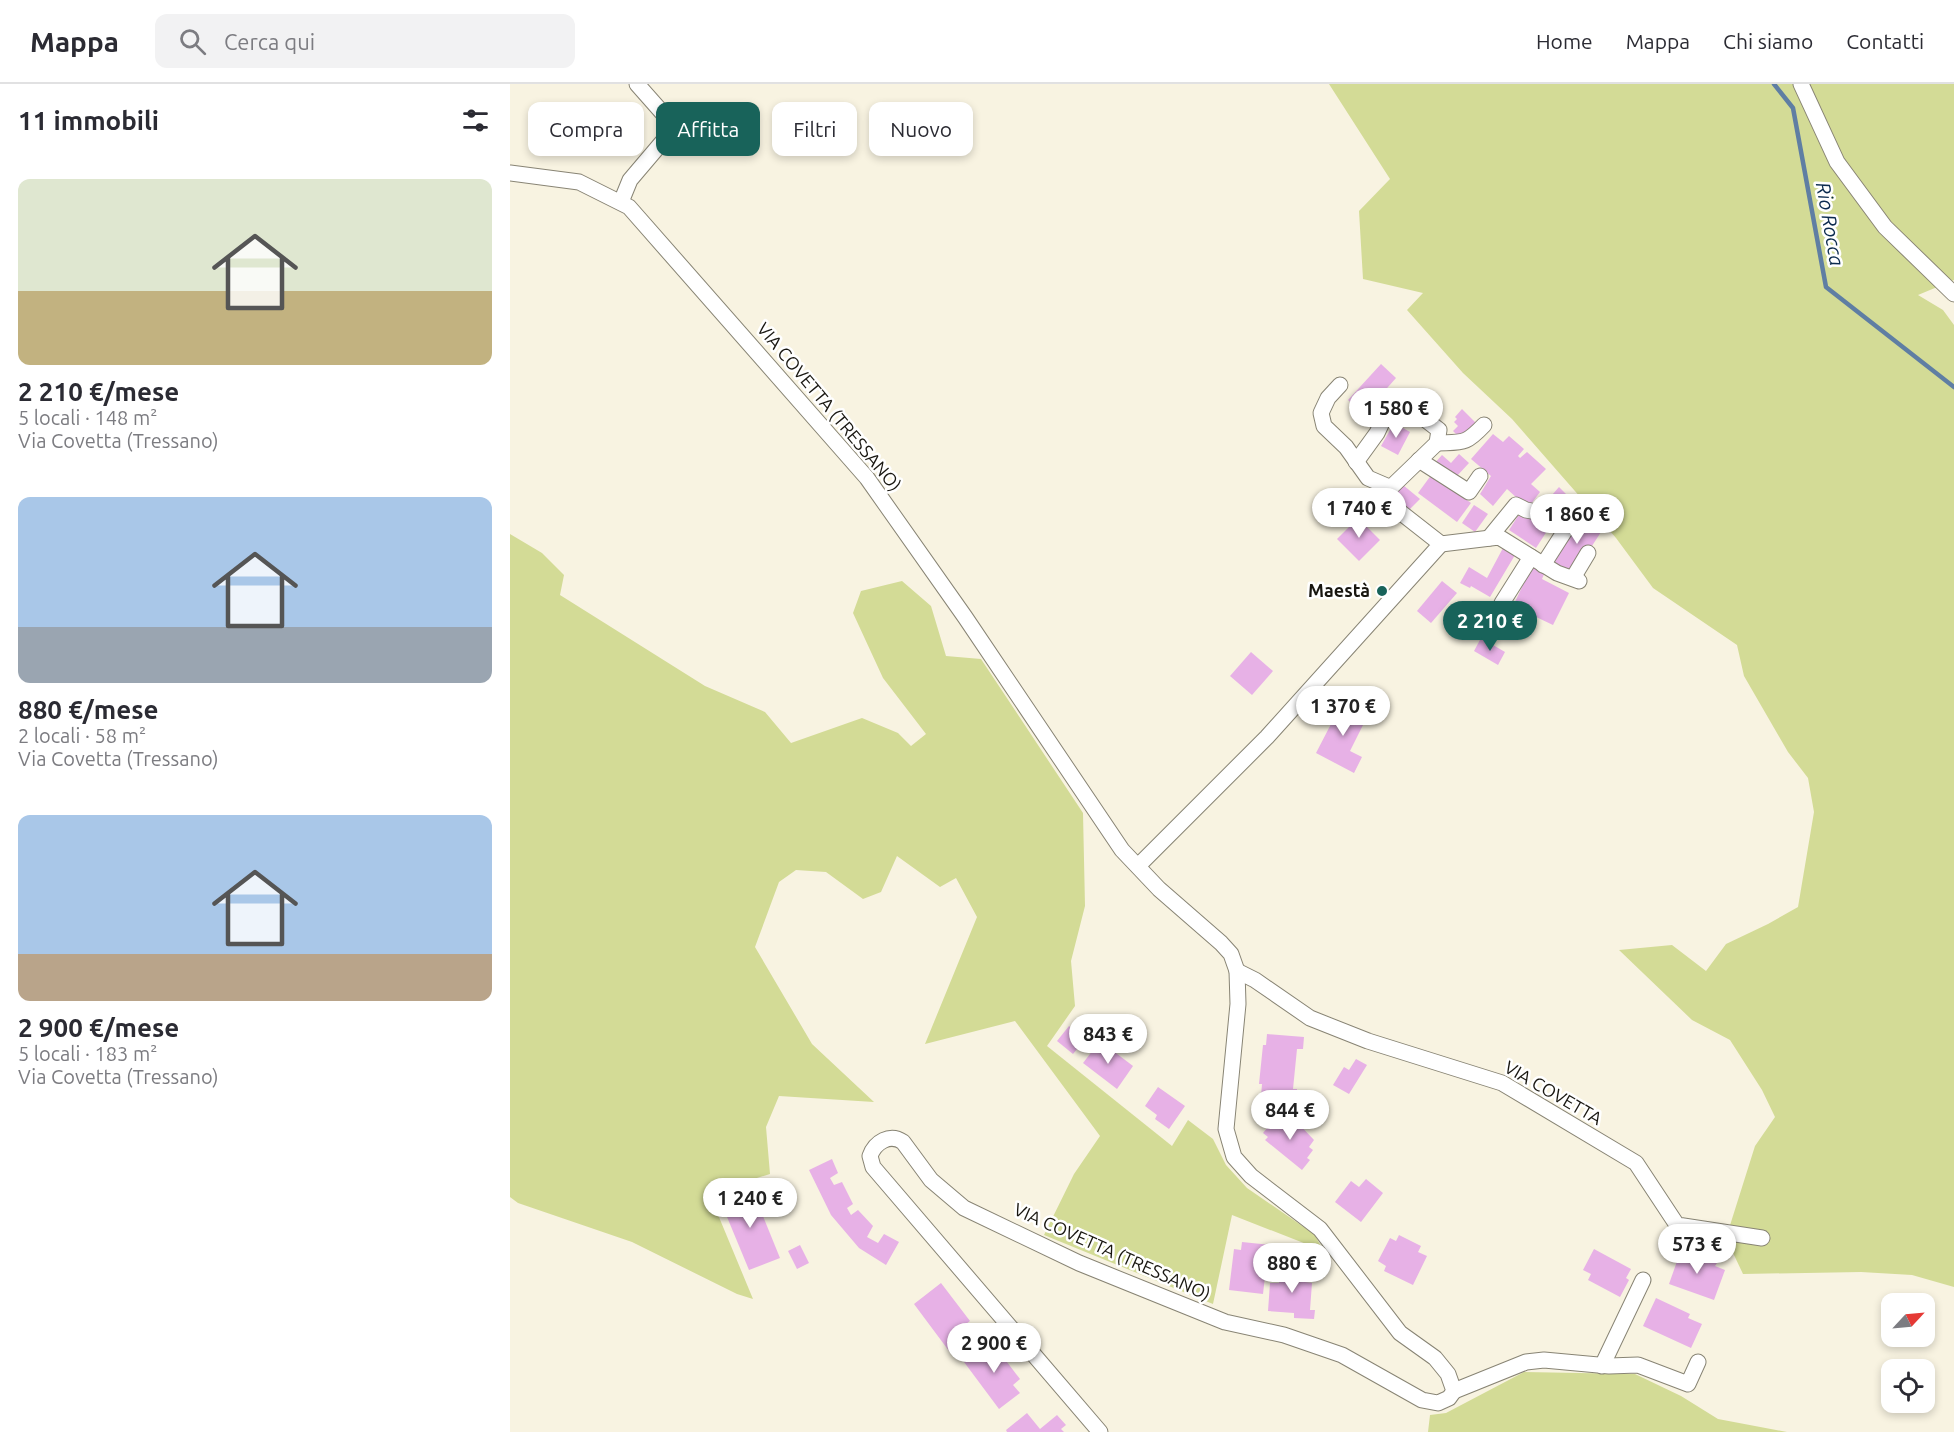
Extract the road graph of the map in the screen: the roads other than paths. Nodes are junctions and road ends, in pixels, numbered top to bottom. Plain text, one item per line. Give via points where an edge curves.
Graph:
1 (637, 84) edge
2 (1801, 84) edge
3 (510, 173) edge
4 (621, 202) junction
5 (1954, 294) edge
6 (1340, 385) dead end
7 (1404, 403) dead end
8 (1386, 414) dead end
9 (1484, 425) dead end
10 (1437, 443) junction
11 (1419, 460) junction
12 (1356, 462) junction
13 (1480, 476) dead end
14 (1389, 487) junction
15 (1489, 538) junction
16 (1441, 544) junction
17 (1588, 553) dead end
18 (1537, 561) junction
19 (1502, 603) dead end
20 (1137, 866) junction
21 (1237, 971) junction
22 (1762, 1238) dead end
23 (1643, 1280) dead end
24 (1698, 1362) dead end
25 (1606, 1366) junction
26 (1454, 1391) junction
27 (1100, 1432) edge

1 - 4 street via 675,127 630,180
2 - 5 street via 1837,162 1886,226
3 - 4 street, VIA COVETTA (TRESSANO) via 579,182
4 - 20 street, VIA COVETTA (TRESSANO) via 867,478 1122,850
6 - 12 street via 1321,413 1324,426
7 - 10 street via 1439,430
8 - 12 street
9 - 10 street via 1470,440
10 - 11 street
11 - 13 street via 1469,492
11 - 14 street
12 - 14 street via 1368,478
14 - 16 street via 1381,497
15 - 16 street
15 - 18 street via 1499,537
15 - 18 street via 1516,505 1548,514 1568,526
16 - 20 street via 1267,737
17 - 18 street via 1576,579
18 - 19 street
20 - 21 street, VIA COVETTA (TRESSANO) via 1221,943 1231,954
21 - 22 street, VIA COVETTA via 1310,1018 1368,1041 1502,1083 1636,1163 1677,1225
21 - 26 street, VIA COVETTA (TRESSANO) via 1238,1004 1226,1129 1234,1157 1251,1176 1320,1229 1400,1333 1436,1358
23 - 25 street
24 - 25 street via 1688,1384 1638,1365
25 - 26 street via 1526,1362
26 - 27 street, VIA COVETTA (TRESSANO) via 1438,1403 1422,1401 1342,1355 1284,1335 1225,1322 1079,1263 964,1208 931,1180 898,1138 885,1139 877,1145 870,1156 873,1167

